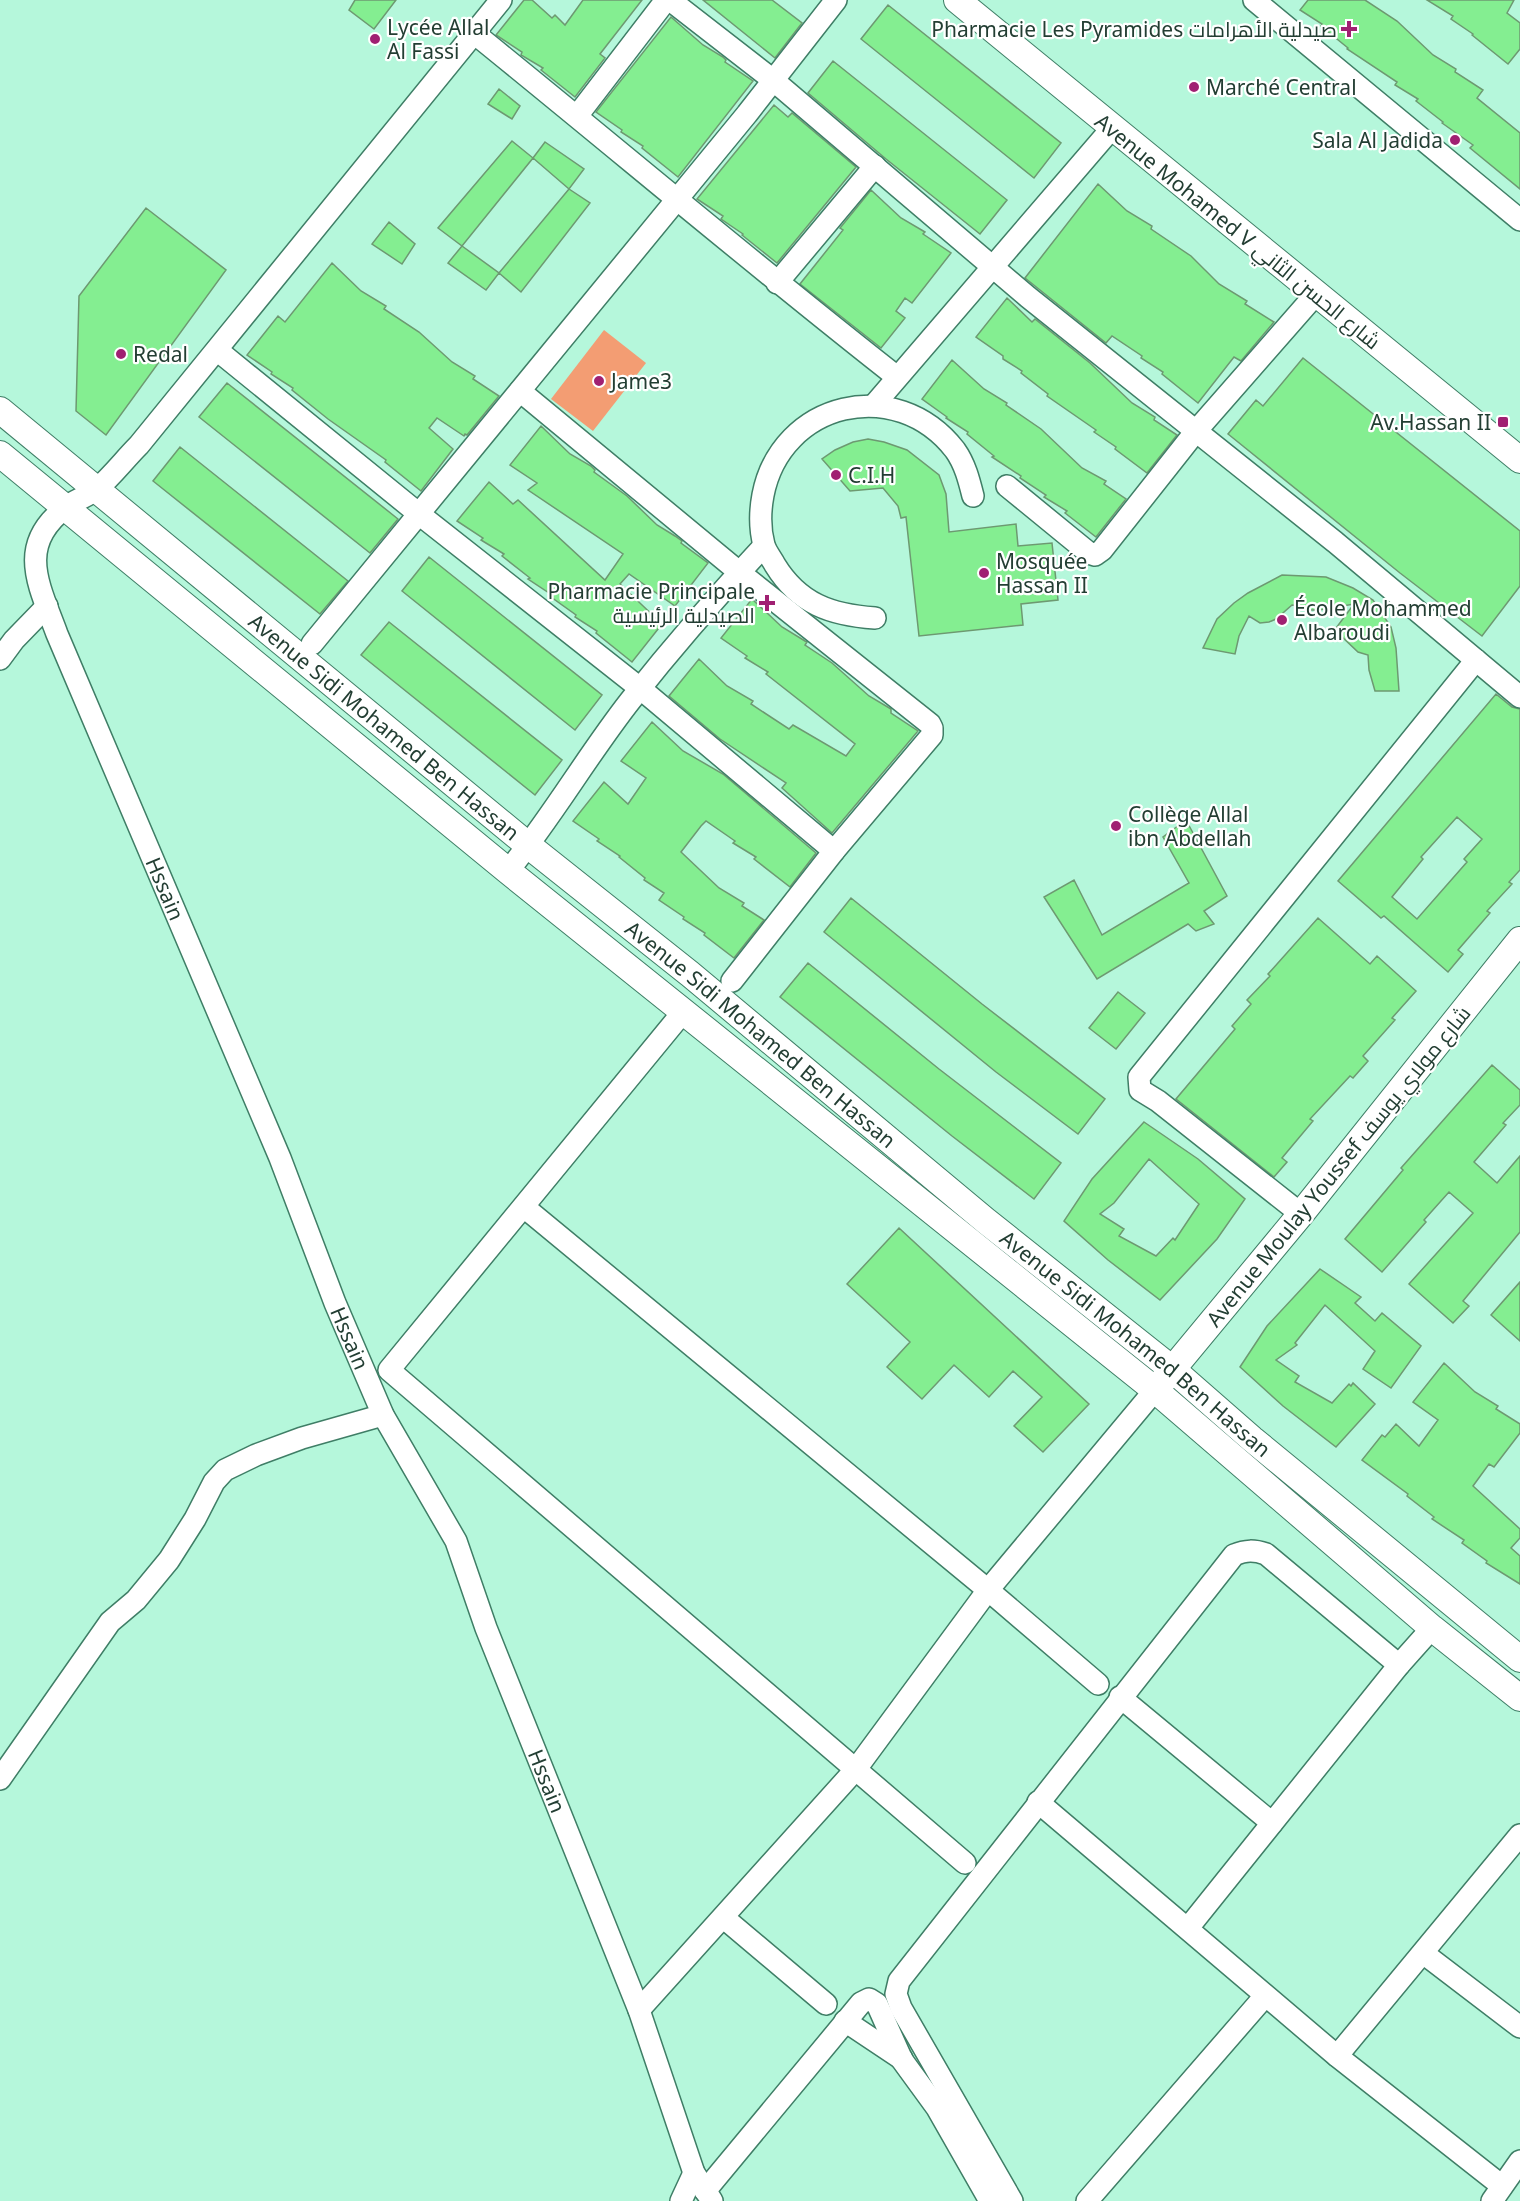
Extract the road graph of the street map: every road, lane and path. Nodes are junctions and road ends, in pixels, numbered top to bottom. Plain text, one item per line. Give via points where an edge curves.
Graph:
1 (501, 0) edge
2 (668, 0) edge
3 (836, 0) edge
4 (957, 0) edge
5 (1254, 0) edge
6 (474, 33) junction
7 (773, 80) junction
8 (577, 116) junction
9 (1112, 128) junction
10 (875, 166) junction
11 (677, 197) junction
12 (1520, 220) edge
13 (993, 265) junction
14 (777, 283) junction
15 (1316, 294) junction
16 (217, 350) junction
17 (897, 377) junction
18 (520, 391) junction
19 (874, 405) junction
20 (0, 410) edge
21 (1196, 431) junction
22 (0, 454) edge
23 (1520, 460) edge
24 (1007, 486) dead end
25 (96, 490) junction
26 (973, 496) dead end
27 (66, 507) junction
28 (419, 514) junction
29 (764, 546) junction
30 (739, 572) junction
31 (47, 606) junction
32 (875, 618) dead end
33 (312, 644) dead end
34 (0, 659) edge
35 (1476, 660) junction
36 (641, 689) junction
37 (1520, 697) edge
38 (529, 846) junction
39 (834, 851) junction
40 (508, 872) junction
41 (1520, 940) edge
42 (732, 981) dead end
43 (683, 1012) junction
44 (524, 1207) junction
45 (1301, 1214) junction
46 (1172, 1369) junction
47 (1155, 1390) junction
48 (383, 1414) junction
49 (988, 1590) junction
50 (1432, 1628) junction
51 (1520, 1659) edge
52 (1399, 1665) junction
53 (1098, 1683) dead end
54 (1120, 1697) junction
55 (1520, 1698) edge
56 (856, 1769) junction
57 (0, 1779) edge
58 (1038, 1802) junction
59 (1272, 1823) junction
60 (1520, 1835) edge
61 (964, 1863) dead end
62 (724, 1918) junction
63 (1188, 1928) junction
64 (1423, 1953) junction
65 (1265, 1996) junction
66 (826, 2004) dead end
67 (639, 2010) junction
68 (845, 2021) junction
69 (1520, 2027) edge
70 (1337, 2056) junction
71 (902, 2060) junction
72 (1520, 2161) edge
73 (704, 2188) edge
74 (1497, 2194) edge
75 (681, 2201) edge
76 (990, 2201) edge
77 (1012, 2201) edge
78 (1087, 2201) edge

1 - 6 street, Hssain
2 - 7 street
2 - 8 street
3 - 7 street
4 - 9 street, Avenue Mohamed V شارع الحسن الثاني
5 - 12 street
6 - 8 street
6 - 16 street, Hssain
7 - 10 street
7 - 11 street
8 - 11 street
9 - 13 street
9 - 15 street, Avenue Mohamed V شارع الحسن الثاني
10 - 13 street
10 - 14 street
11 - 14 street
11 - 18 street
13 - 17 street
13 - 21 street
14 - 17 street
15 - 21 street
15 - 23 street, Avenue Mohamed V شارع الحسن الثاني
16 - 25 street, Hssain via 139,445
16 - 28 street
17 - 19 street
18 - 28 street
18 - 30 street
19 - 26 street via 920,419 940,434 956,452
19 - 29 street via 844,409 812,421 785,444 767,478 760,510
20 - 25 street, Avenue Sidi Mohamed Ben Hassan
21 - 24 street via 1095,555
21 - 35 street
22 - 27 street, Avenue Sidi Mohamed Ben Hassan
25 - 27 street, Hssain
25 - 38 street, Avenue Sidi Mohamed Ben Hassan
27 - 31 street, Hssain via 42,531 34,555
27 - 40 street, Avenue Sidi Mohamed Ben Hassan
28 - 33 street
28 - 36 street
29 - 30 street
29 - 32 street via 783,578 802,596 824,609
30 - 36 street
30 - 39 street via 932,728 932,735
31 - 34 street
31 - 48 street, Hssain via 280,1158 335,1303
35 - 37 street
35 - 45 street via 1139,1077 1140,1090
36 - 38 street
36 - 39 street
38 - 40 street
38 - 46 street, Avenue Sidi Mohamed Ben Hassan
39 - 42 street
40 - 43 street, Avenue Sidi Mohamed Ben Hassan
41 - 45 street, Avenue Moulay Youssef شارع مولاي يوسف
43 - 44 street
43 - 47 street, Avenue Sidi Mohamed Ben Hassan
44 - 49 street
44 - 56 street via 389,1370
45 - 46 street, Avenue Moulay Youssef شارع مولاي يوسف
46 - 47 street, Avenue Moulay Youssef شارع مولاي يوسف
46 - 51 street, Avenue Sidi Mohamed Ben Hassan
47 - 49 street
47 - 50 street, Avenue Sidi Mohamed Ben Hassan
48 - 57 street via 302,1438 225,1470 169,1560 136,1600 110,1622
48 - 67 street, Hssain via 456,1541 486,1628
49 - 53 street
49 - 56 street
50 - 52 street
50 - 55 street, Avenue Sidi Mohamed Ben Hassan
52 - 54 street via 1266,1554 1244,1551 1234,1555
52 - 59 street
54 - 58 street
54 - 59 street
56 - 61 street
56 - 62 street
58 - 63 street
58 - 77 street via 902,1975 896,1994
59 - 63 street
60 - 64 street
62 - 66 street
62 - 67 street
63 - 65 street
64 - 69 street
64 - 70 street
65 - 70 street
65 - 78 street
67 - 73 street, Hssain
68 - 71 street
68 - 71 street via 861,2002 873,2001
68 - 73 street
70 - 74 street
71 - 76 street via 937,2108
72 - 74 street
73 - 75 street

